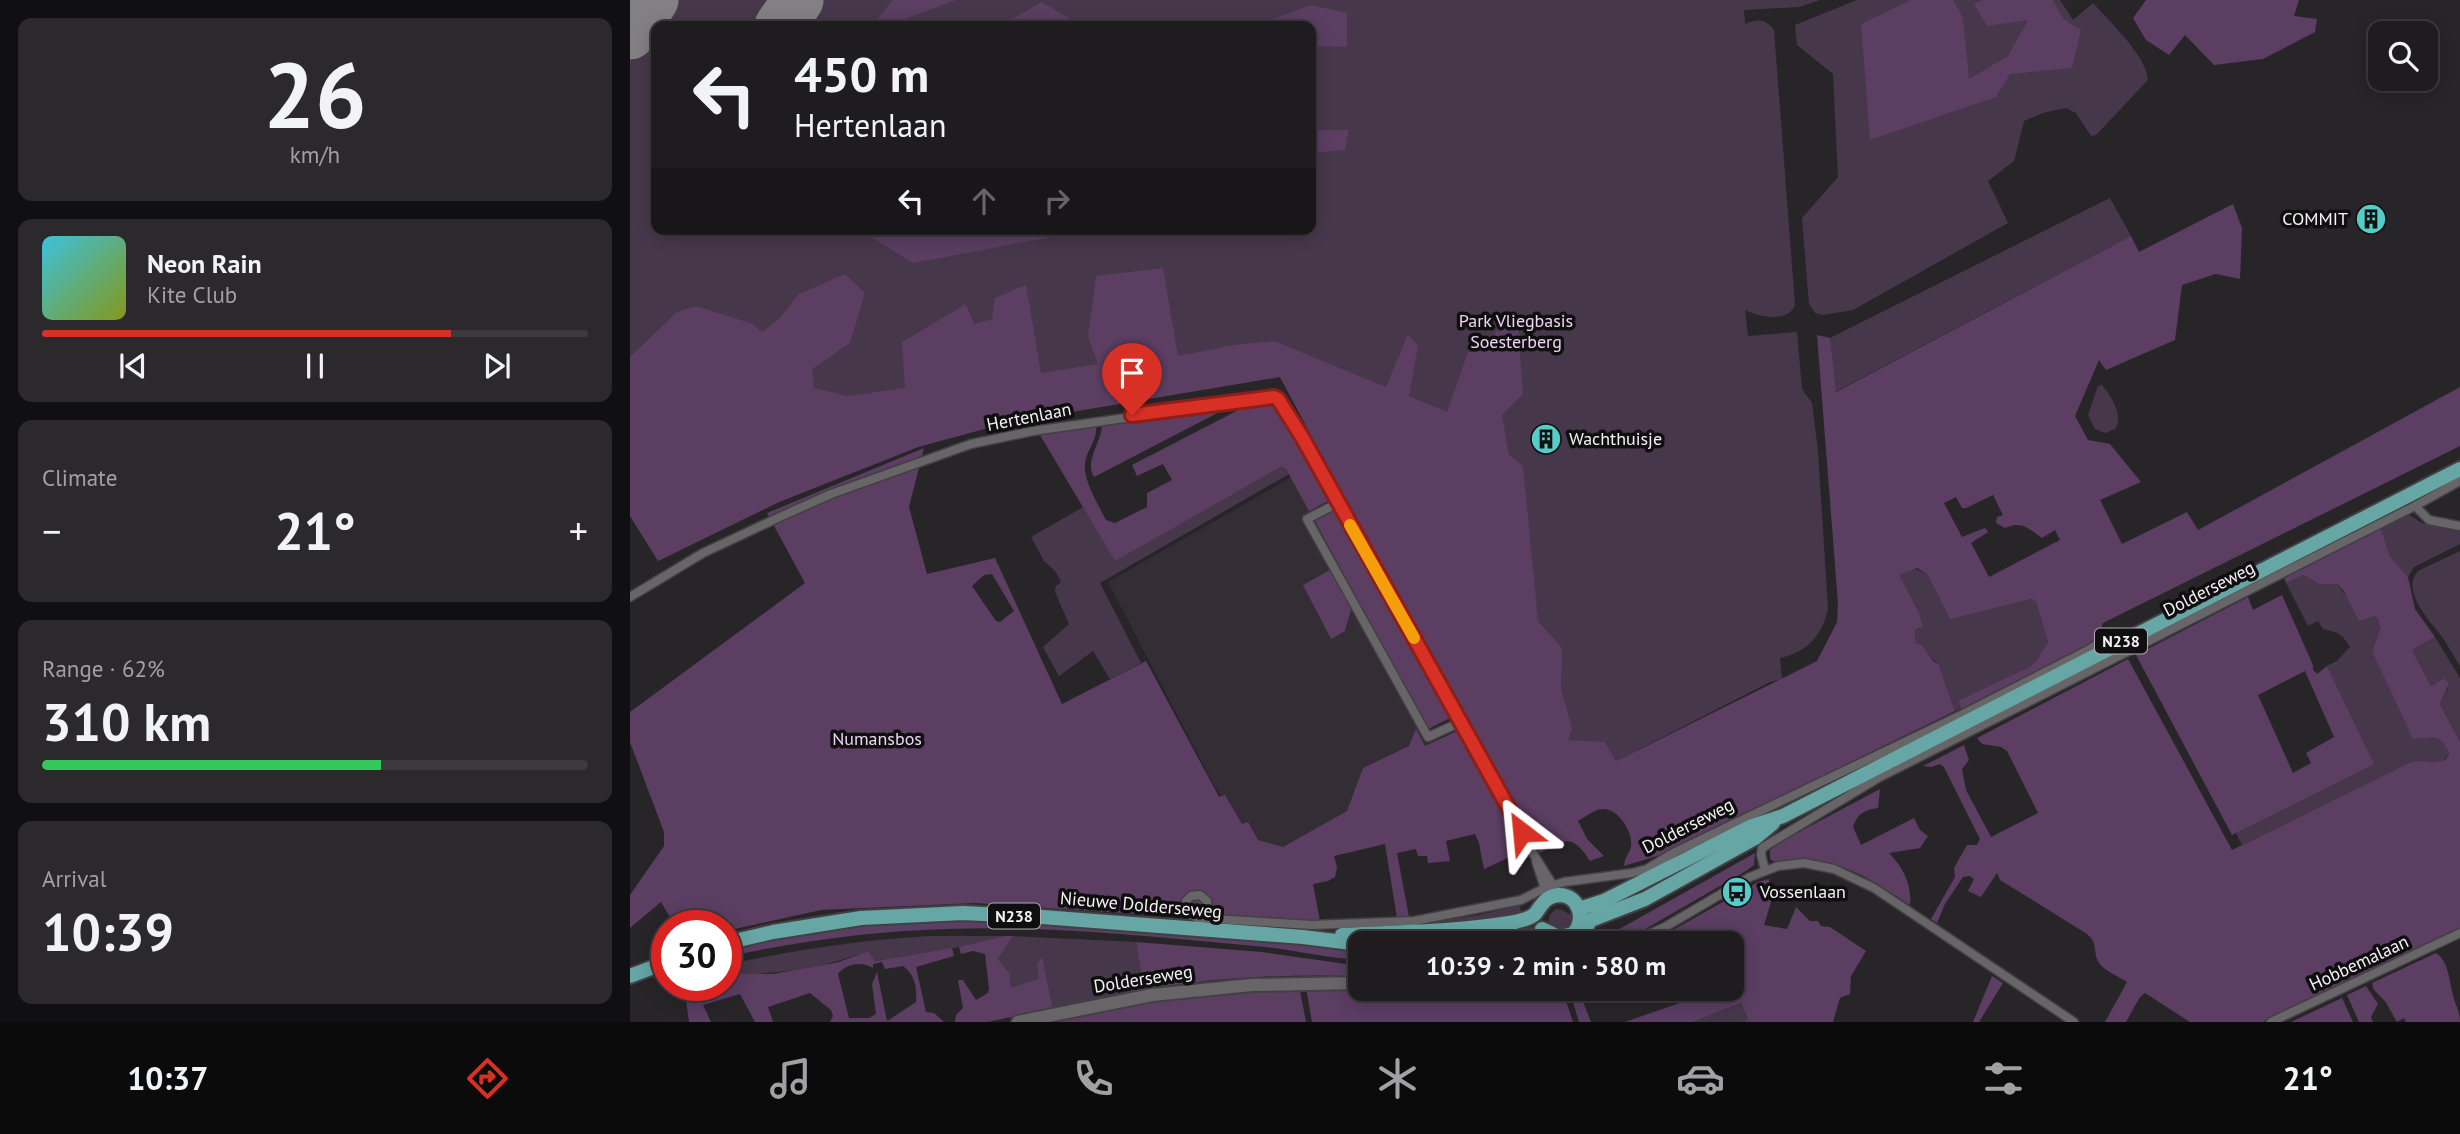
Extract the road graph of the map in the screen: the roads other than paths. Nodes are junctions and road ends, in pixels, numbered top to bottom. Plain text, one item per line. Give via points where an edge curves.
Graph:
1 (2460, 469) edge
2 (2460, 481) edge
3 (1338, 503) junction
4 (2416, 506) junction
5 (2460, 526) edge
6 (630, 597) edge
7 (2110, 633) dead end
8 (1461, 722) junction
9 (1783, 816) junction
10 (1765, 870) junction
11 (1549, 897) junction
12 (1578, 906) junction
13 (1203, 917) dead end
14 (1544, 931) edge
15 (1577, 931) edge
16 (1581, 931) edge
17 (1656, 931) edge
18 (2460, 933) edge
19 (1303, 937) junction
20 (742, 940) edge
21 (1348, 943) edge
22 (651, 968) edge
23 (630, 976) edge
24 (1348, 984) edge
25 (1018, 1022) edge
26 (2074, 1022) edge
27 (2271, 1022) edge

1 - 9 main road, Dolderseweg / N238
2 - 4 street, Dolderseweg
3 - 6 street, Hertenlaan via 1278,399 1213,404 1033,430 971,444 831,494 703,553
3 - 8 street, Hertenlaan
3 - 8 street via 1307,519 1428,737
4 - 5 street via 2429,520
4 - 10 street, Dolderseweg via 1878,778 1762,848
7 - 11 street, Dolderseweg via 2090,649 1961,715 1647,869
8 - 11 street, Hertenlaan via 1534,855
9 - 12 main road, Dolderseweg / N238 via 1750,827 1612,896
9 - 16 main road, Dolderseweg / N238 via 1755,838 1645,899 1591,920
10 - 17 street
10 - 26 street via 1804,863 1854,877
11 - 12 main road via 1566,896
11 - 13 street, Dolderseweg via 1414,921 1312,925
11 - 14 main road via 1541,918
11 - 19 main road, Nieuwe Dolderseweg / N238 via 1529,918 1486,926
12 - 15 main road
18 - 27 street, Hobbemalaan
19 - 20 main road, Nieuwe Dolderseweg / N238 via 1042,917 929,914 822,923
19 - 21 main road, Nieuwe Dolderseweg / N238
22 - 23 main road
24 - 25 main road, Dolderseweg via 1252,985 1164,993

